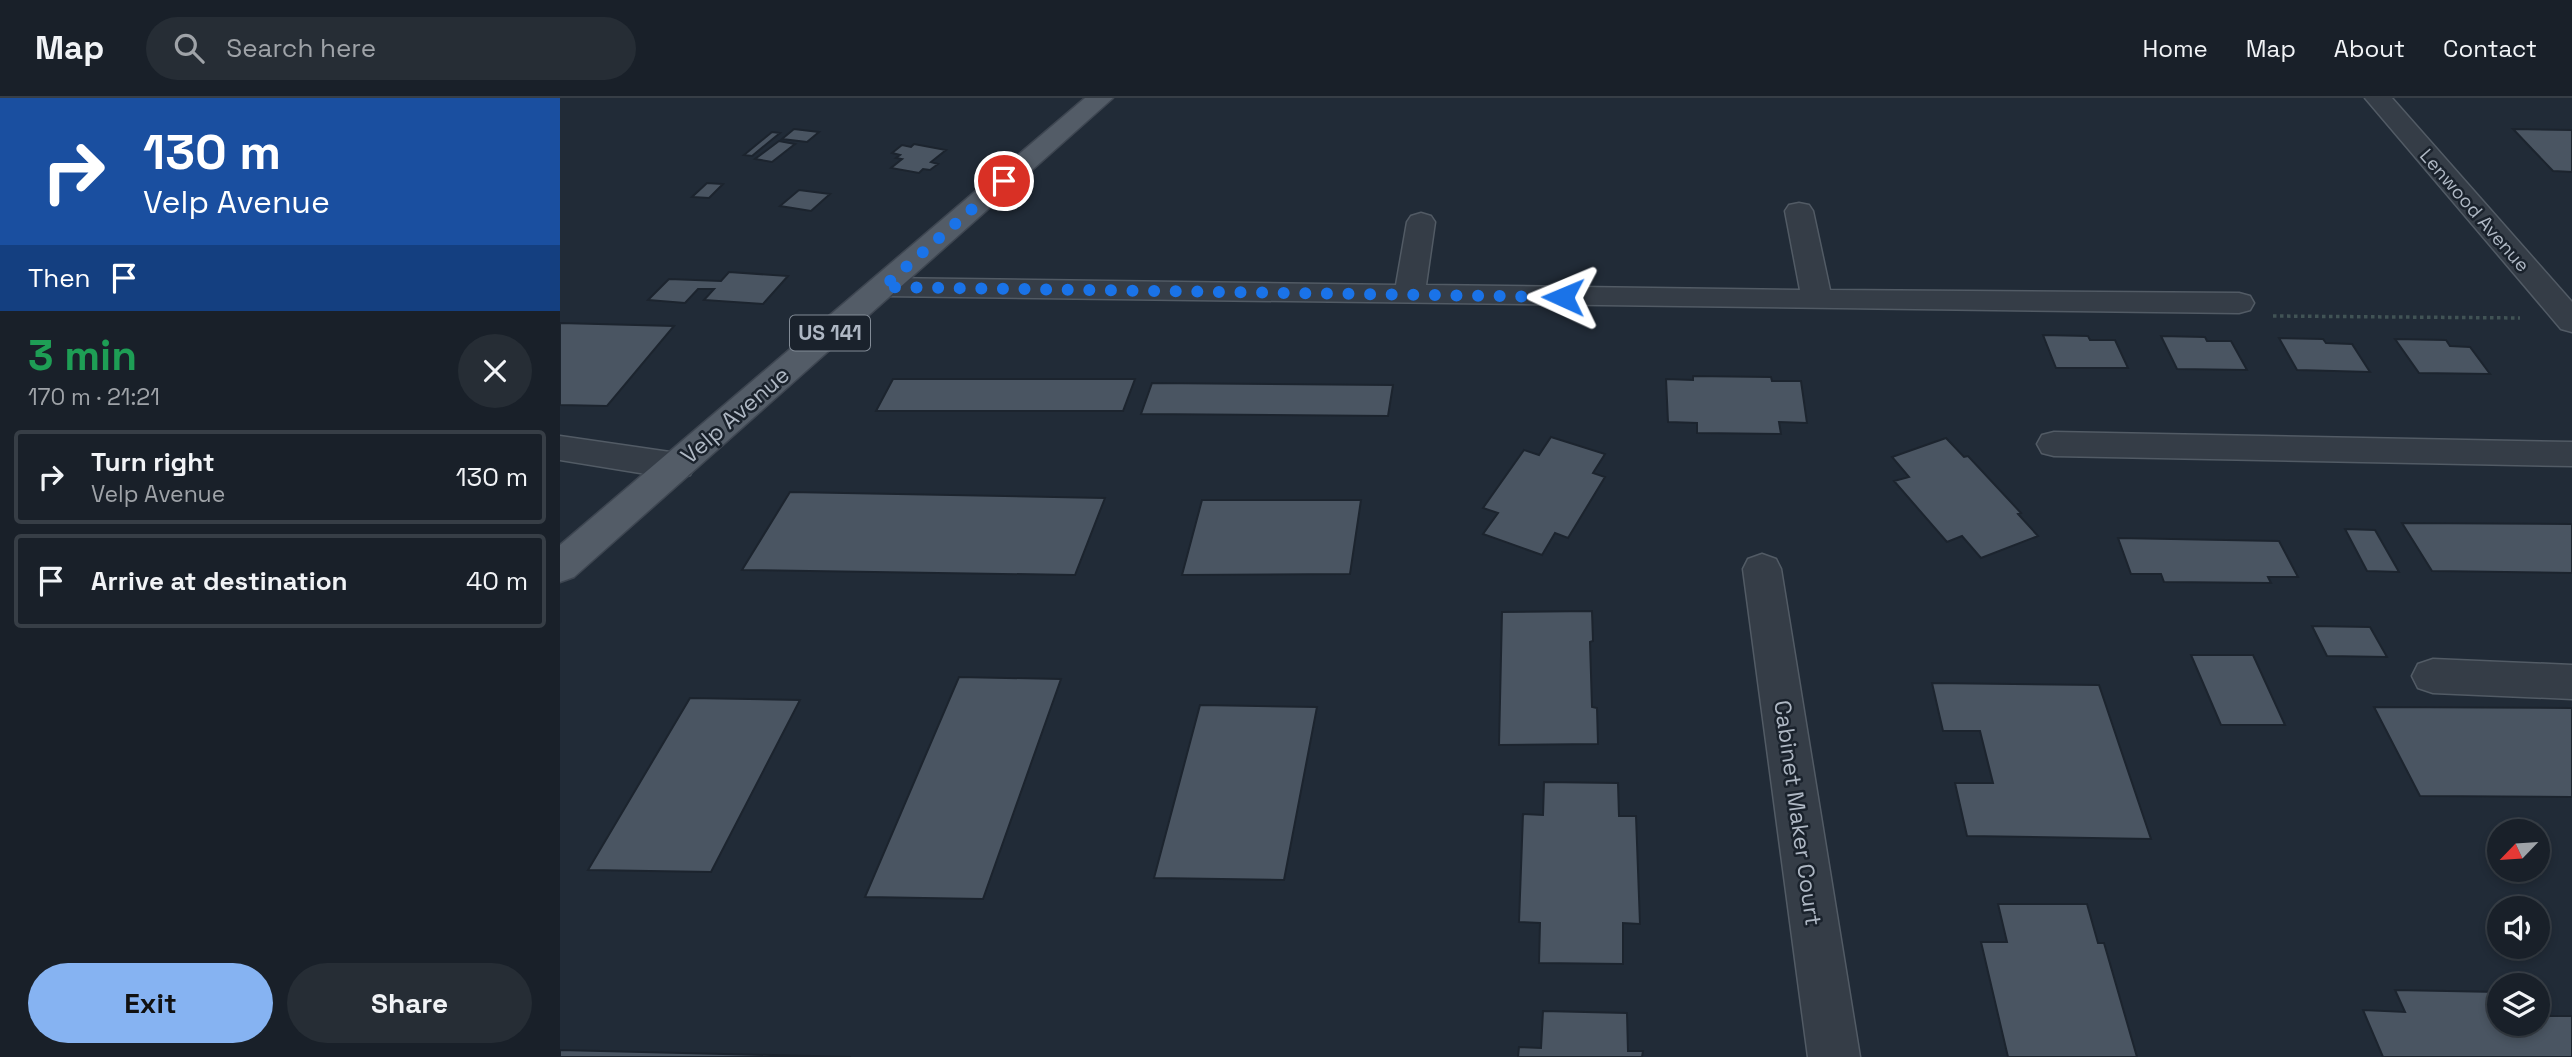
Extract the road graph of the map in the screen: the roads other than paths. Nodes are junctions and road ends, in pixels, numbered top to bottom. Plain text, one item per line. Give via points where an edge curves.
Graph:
1 (1100, 98) edge
2 (2378, 98) edge
3 (1799, 211) dead end
4 (1421, 222) dead end
5 (883, 287) junction
6 (1409, 295) junction
7 (1817, 300) junction
8 (2239, 303) dead end
9 (2572, 322) edge
10 (2054, 444) dead end
11 (560, 448) edge
12 (2572, 454) edge
13 (677, 466) junction
14 (560, 568) edge
15 (1762, 569) dead end
16 (2433, 676) dead end
17 (2572, 682) edge
18 (1834, 1057) edge

1 - 5 main road, Velp Avenue / US 141
2 - 9 street, Lenwood Avenue
3 - 7 street
4 - 6 street
5 - 6 street
5 - 13 main road, Velp Avenue / US 141
6 - 7 street
7 - 8 street
10 - 12 street
11 - 13 street
13 - 14 main road, Velp Avenue / US 141
15 - 18 street, Cabinet Maker Court
16 - 17 street

